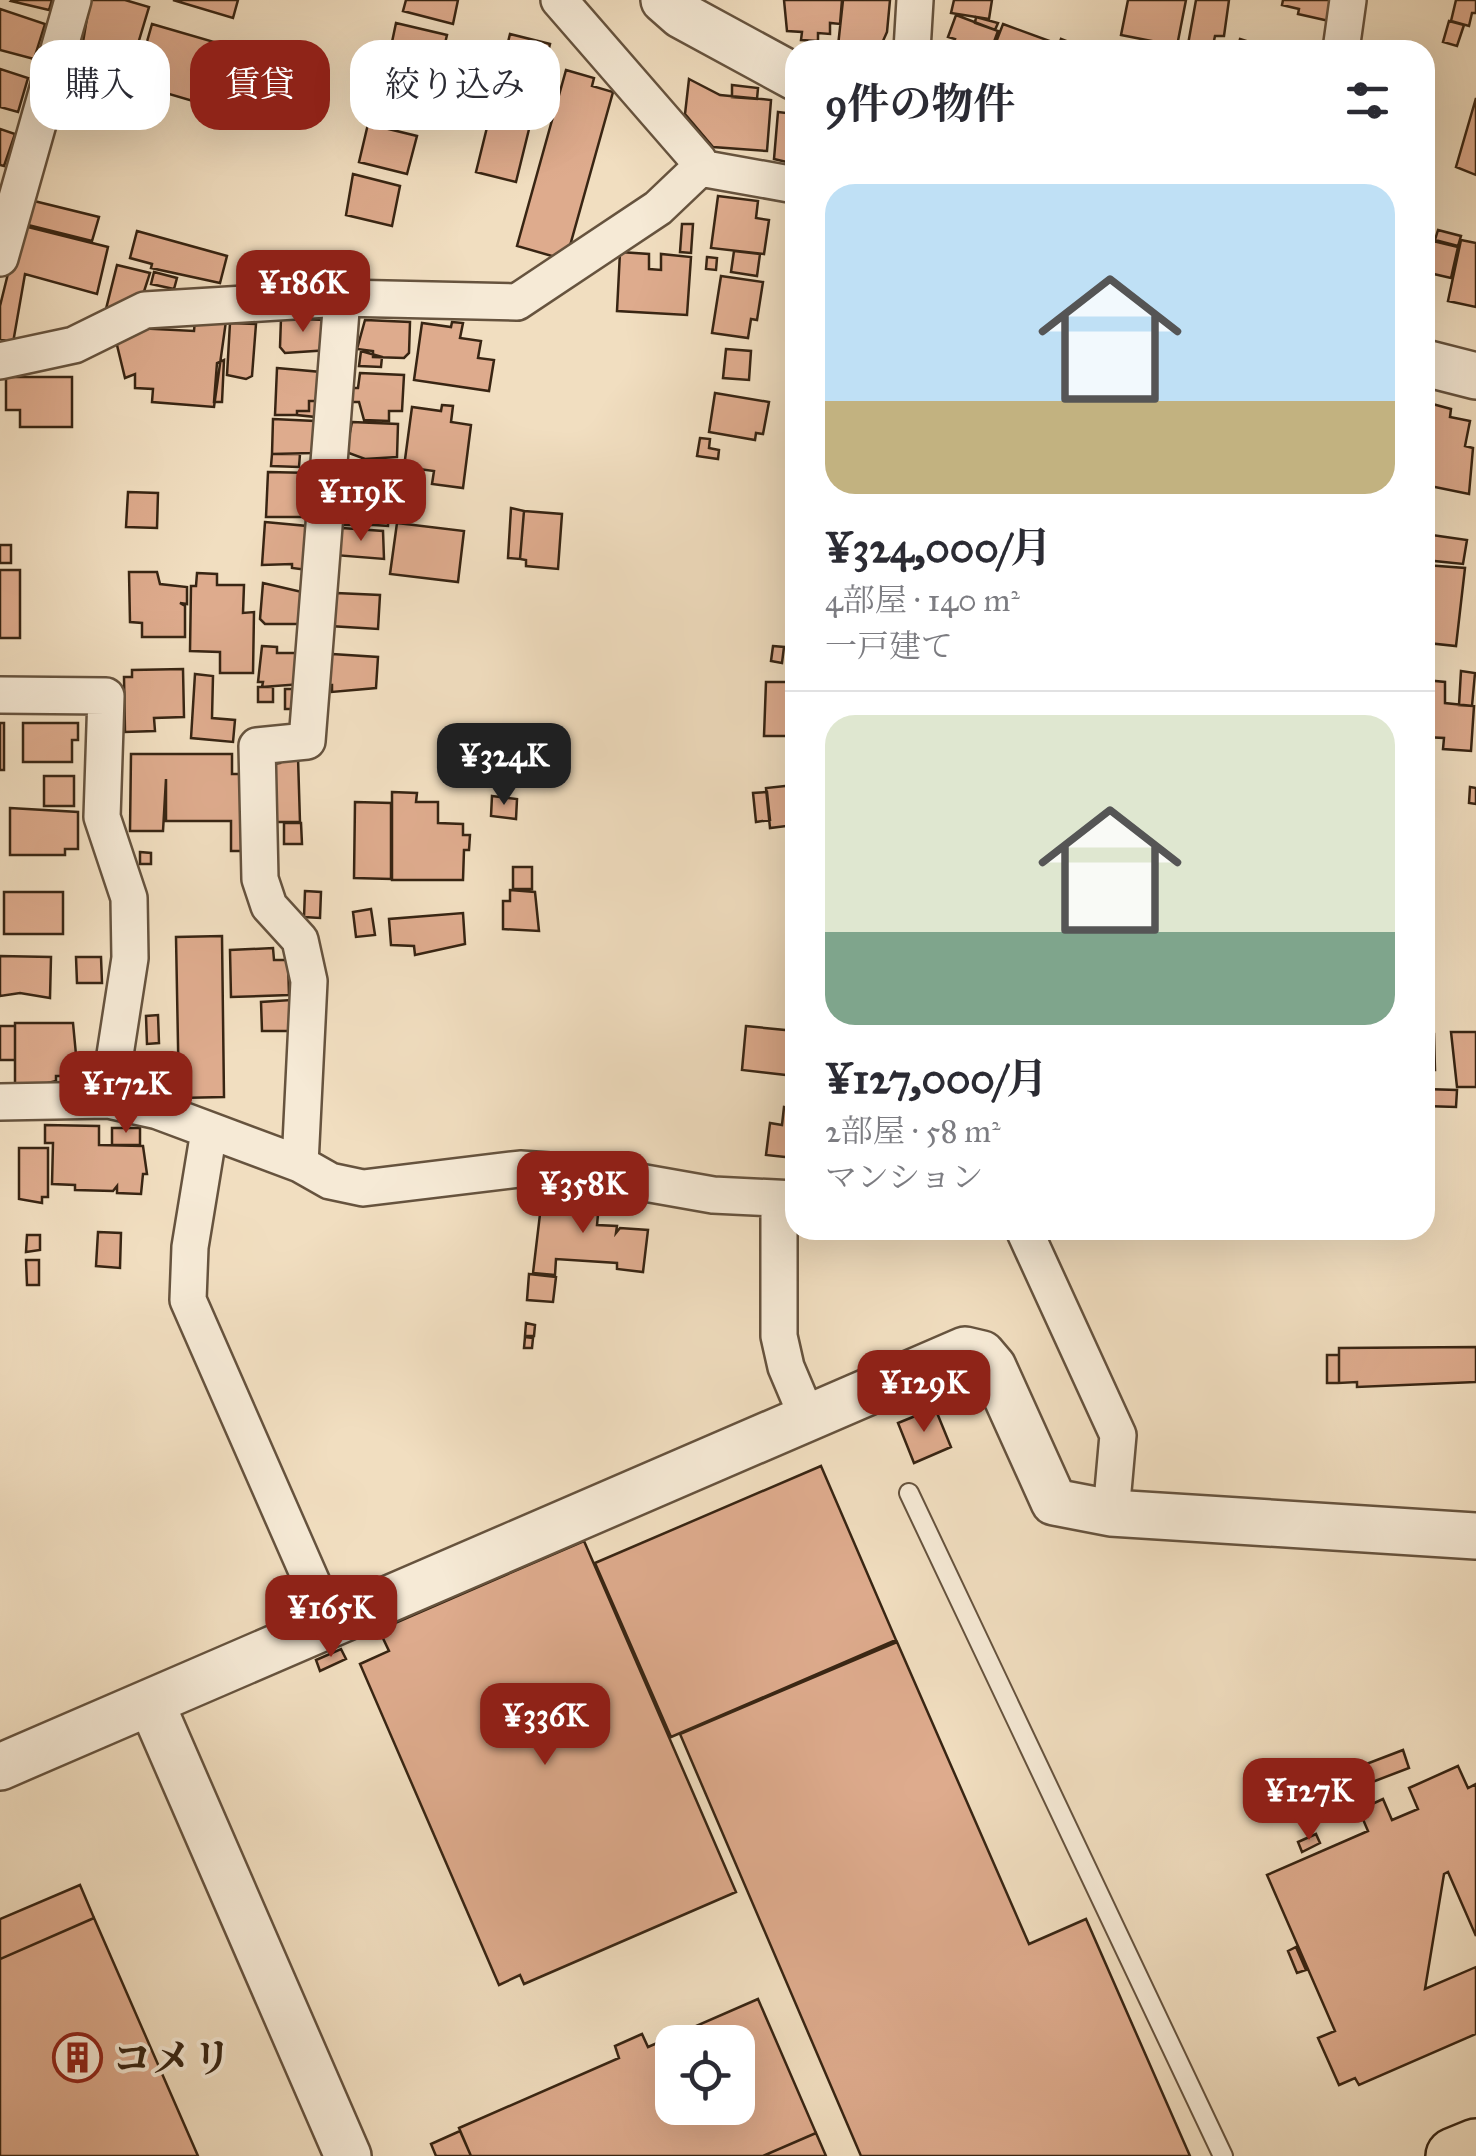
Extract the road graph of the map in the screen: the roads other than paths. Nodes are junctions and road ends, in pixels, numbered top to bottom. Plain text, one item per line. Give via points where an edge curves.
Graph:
1 (72, 0) edge
2 (560, 0) edge
3 (664, 0) edge
4 (915, 0) edge
5 (1348, 0) edge
6 (913, 40) edge
7 (1343, 40) edge
8 (785, 72) edge
9 (700, 168) junction
10 (785, 183) edge
11 (7, 200) edge
12 (0, 258) edge
13 (342, 298) junction
14 (0, 360) edge
15 (1435, 365) edge
16 (1476, 376) edge
17 (0, 695) edge
18 (108, 1100) junction
19 (0, 1102) edge
20 (209, 1131) junction
21 (300, 1164) junction
22 (785, 1199) edge
23 (785, 1233) edge
24 (1029, 1240) edge
25 (808, 1418) junction
26 (909, 1493) dead end
27 (1111, 1513) junction
28 (1476, 1536) edge
29 (330, 1626) junction
30 (151, 1702) junction
31 (0, 1767) edge
32 (1476, 2147) edge
33 (348, 2156) edge
34 (1224, 2156) edge
35 (1454, 2156) edge

1 - 11 street
2 - 9 street
3 - 8 street
4 - 6 street
5 - 7 street
9 - 10 street
9 - 13 street via 658,208 517,302
11 - 12 street
13 - 14 street via 145,310 74,345
13 - 21 street via 307,741 257,746 260,878 270,906 300,940 308,981
15 - 16 street
17 - 18 street via 106,696 102,817 129,898 130,958
18 - 19 street
18 - 20 street
20 - 21 street
20 - 29 street via 188,1300
21 - 22 street via 330,1181 363,1188 520,1169
23 - 25 street via 779,1336
24 - 27 street via 1118,1435
25 - 27 street via 973,1350 994,1367 1054,1502
25 - 29 street
26 - 34 lane
27 - 28 street
29 - 30 street
30 - 31 street
30 - 33 street
32 - 35 main road

